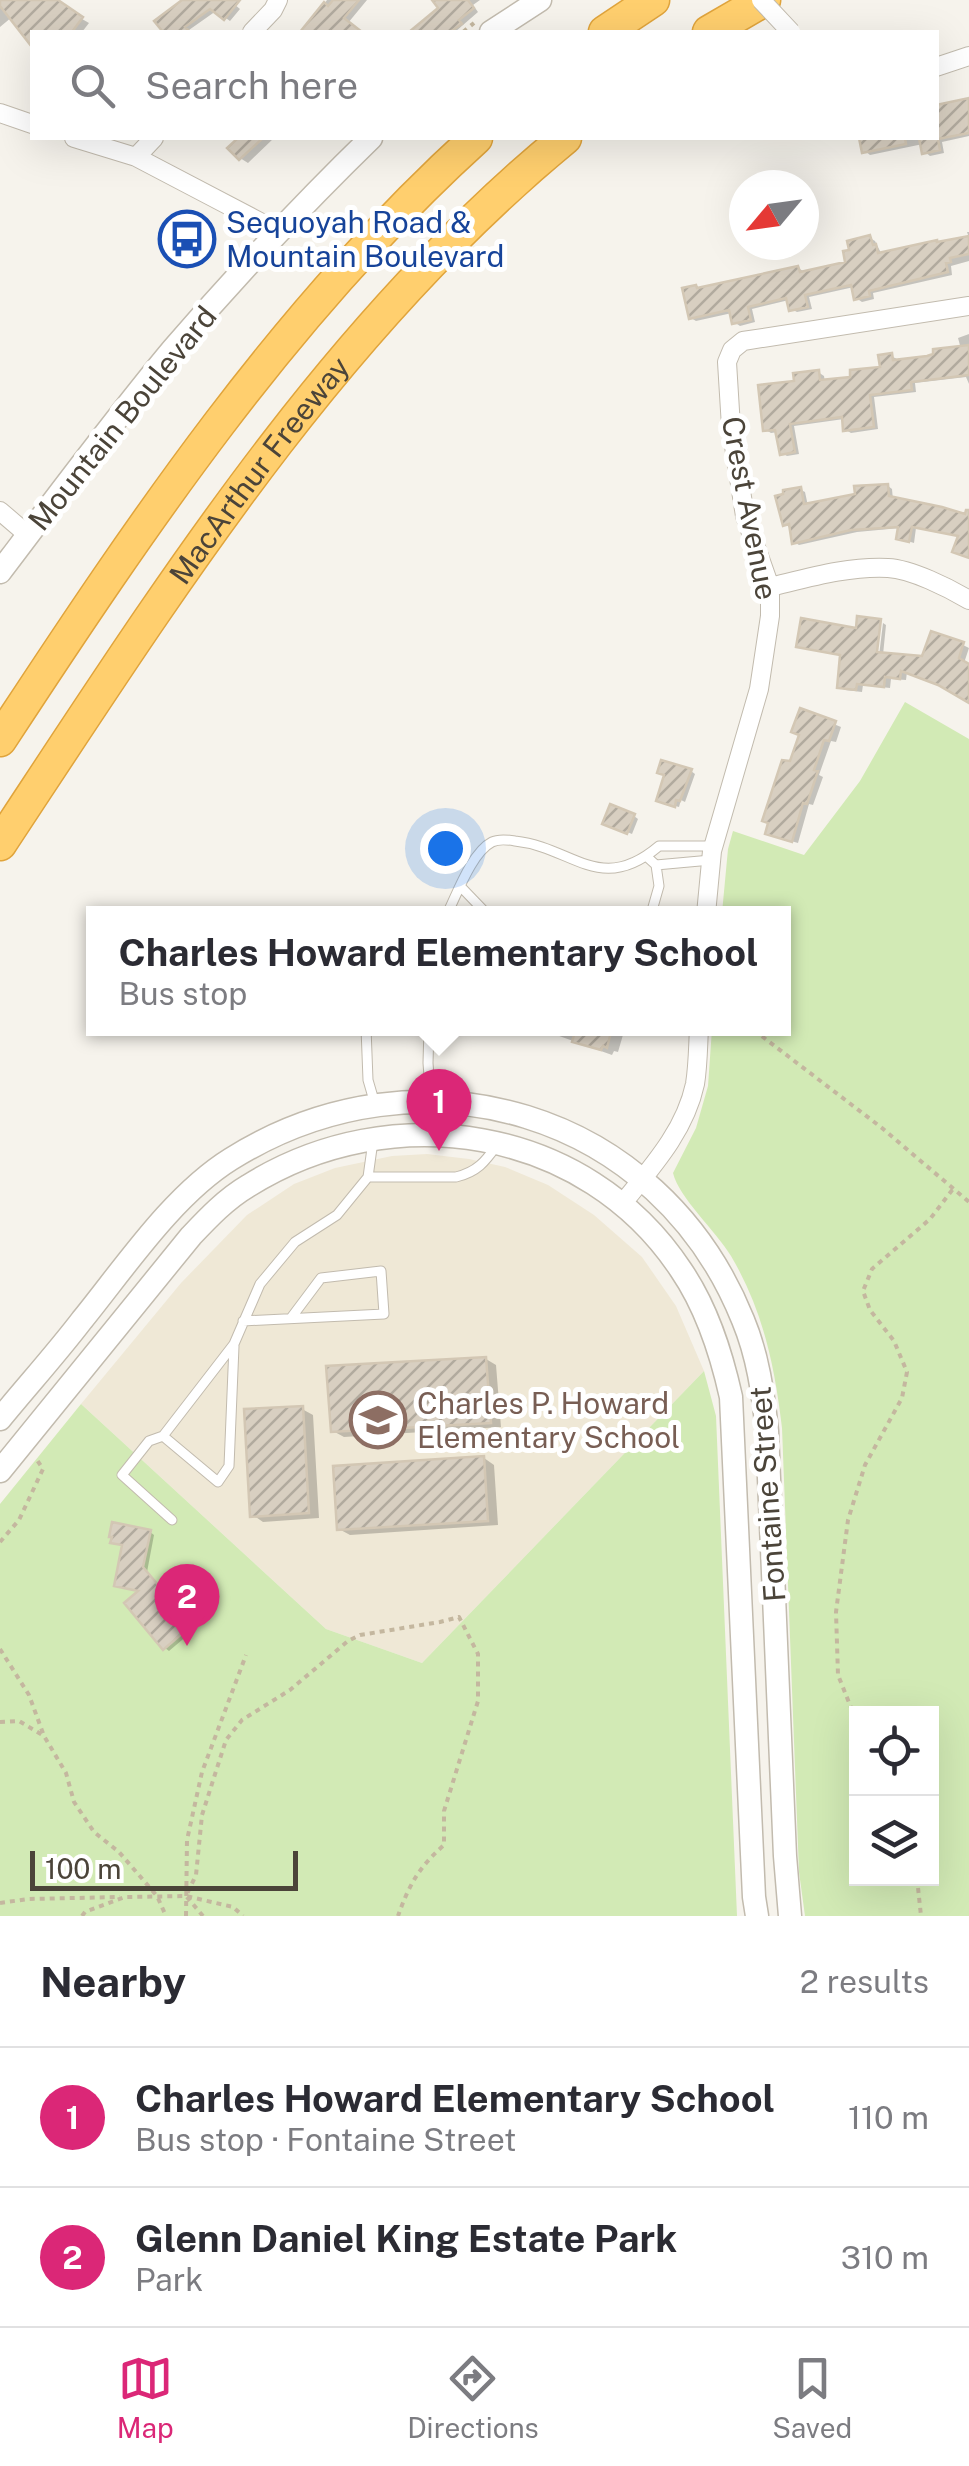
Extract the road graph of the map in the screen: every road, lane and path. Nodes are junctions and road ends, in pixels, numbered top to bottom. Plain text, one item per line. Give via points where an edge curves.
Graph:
1 (278, 0) edge
2 (540, 0) edge
3 (652, 0) edge
4 (763, 0) edge
5 (254, 30) edge
6 (494, 30) edge
7 (608, 30) edge
8 (712, 30) edge
9 (789, 30) edge
10 (969, 56) edge
11 (939, 66) edge
12 (0, 113) edge
13 (30, 123) edge
14 (81, 140) edge
15 (152, 140) edge
16 (369, 140) edge
17 (474, 140) edge
18 (563, 140) edge
19 (136, 157) junction
20 (274, 237) junction
21 (969, 306) edge
22 (0, 511) edge
23 (28, 535) junction
24 (0, 572) edge
25 (770, 587) junction
26 (969, 600) edge
27 (0, 740) edge
28 (0, 844) edge
29 (713, 853) junction
30 (646, 856) junction
31 (656, 864) junction
32 (460, 887) junction
33 (451, 906) edge
34 (479, 906) edge
35 (654, 906) edge
36 (707, 906) edge
37 (366, 1036) edge
38 (429, 1036) edge
39 (698, 1036) edge
40 (762, 1036) edge
41 (431, 1102) junction
42 (374, 1104) junction
43 (374, 1139) junction
44 (498, 1143) junction
45 (368, 1177) junction
46 (643, 1178) junction
47 (953, 1190) junction
48 (969, 1202) edge
49 (622, 1204) junction
50 (290, 1318) junction
51 (243, 1320) junction
52 (234, 1344) junction
53 (0, 1420) edge
54 (163, 1436) junction
55 (25, 1440) junction
56 (0, 1470) edge
57 (172, 1520) dead end
58 (0, 1542) edge
59 (0, 1650) edge
60 (246, 1655) dead end
61 (851, 1706) edge
62 (0, 1722) edge
63 (44, 1736) junction
64 (918, 1886) edge
65 (157, 1896) junction
66 (186, 1896) junction
67 (125, 1897) junction
68 (0, 1903) edge
69 (82, 1916) edge
70 (166, 1916) edge
71 (186, 1916) edge
72 (203, 1916) edge
73 (244, 1916) edge
74 (398, 1916) edge
75 (757, 1916) edge
76 (790, 1916) edge
77 (921, 1916) edge

1 - 5 street
2 - 6 street
3 - 7 highway
4 - 8 highway
4 - 9 street, bridge
10 - 11 street
12 - 13 street
14 - 19 street
15 - 19 street
16 - 20 street, Mountain Boulevard
17 - 27 highway, MacArthur Freeway via 392,219 235,402 123,553
18 - 28 highway, MacArthur Freeway via 420,276 268,453
19 - 20 street via 260,222
20 - 23 street, Mountain Boulevard via 174,348
21 - 25 street, Crest Avenue via 743,340 732,350 726,362 731,428 745,516
22 - 23 street
23 - 24 street, Mountain Boulevard
25 - 26 street via 834,571 891,568
25 - 29 street, Crest Avenue via 759,689
29 - 30 lane via 659,846
29 - 31 lane
29 - 36 street, Crest Avenue
30 - 31 lane
30 - 32 lane via 598,870 525,842 492,842
31 - 35 lane
32 - 33 lane
32 - 34 lane
37 - 42 lane
38 - 41 lane
39 - 46 street via 695,1084 679,1130
40 - 47 path
41 - 42 street, Fontaine Street
41 - 46 street, Fontaine Street via 537,1120
42 - 53 street, Fontaine Street via 296,1125 196,1185
43 - 44 street, Fontaine Street via 450,1134
43 - 45 lane
43 - 55 street, Fontaine Street via 306,1156 246,1186 216,1210
44 - 45 lane via 470,1174
44 - 49 street, Fontaine Street via 560,1164
45 - 51 lane via 338,1215 295,1242 260,1284
46 - 49 street
46 - 76 street, Fontaine Street via 707,1250 744,1320 763,1392
47 - 48 path
47 - 61 path via 930,1220 872,1269 863,1292 907,1372 902,1398 864,1465 848,1520 836,1612 838,1674
49 - 75 street, Fontaine Street via 682,1270 713,1332 731,1397
50 - 50 lane via 384,1314 381,1271 320,1278
50 - 51 lane
51 - 52 lane
52 - 54 lane
52 - 54 lane via 229,1466 218,1482
54 - 57 lane via 149,1441 122,1476
55 - 56 street, Fontaine Street
55 - 58 path via 43,1469 19,1520
59 - 63 path via 29,1695
60 - 66 path via 202,1772 187,1840
62 - 63 path via 19,1721
63 - 65 path via 94,1832
64 - 77 path
65 - 66 path
65 - 67 path
65 - 70 path
66 - 71 path
66 - 72 path
66 - 73 path
66 - 74 path via 196,1875 202,1815 226,1740 242,1720 360,1634 459,1616 478,1654 478,1701 444,1811 444,1845 409,1886
67 - 68 path
67 - 69 path

